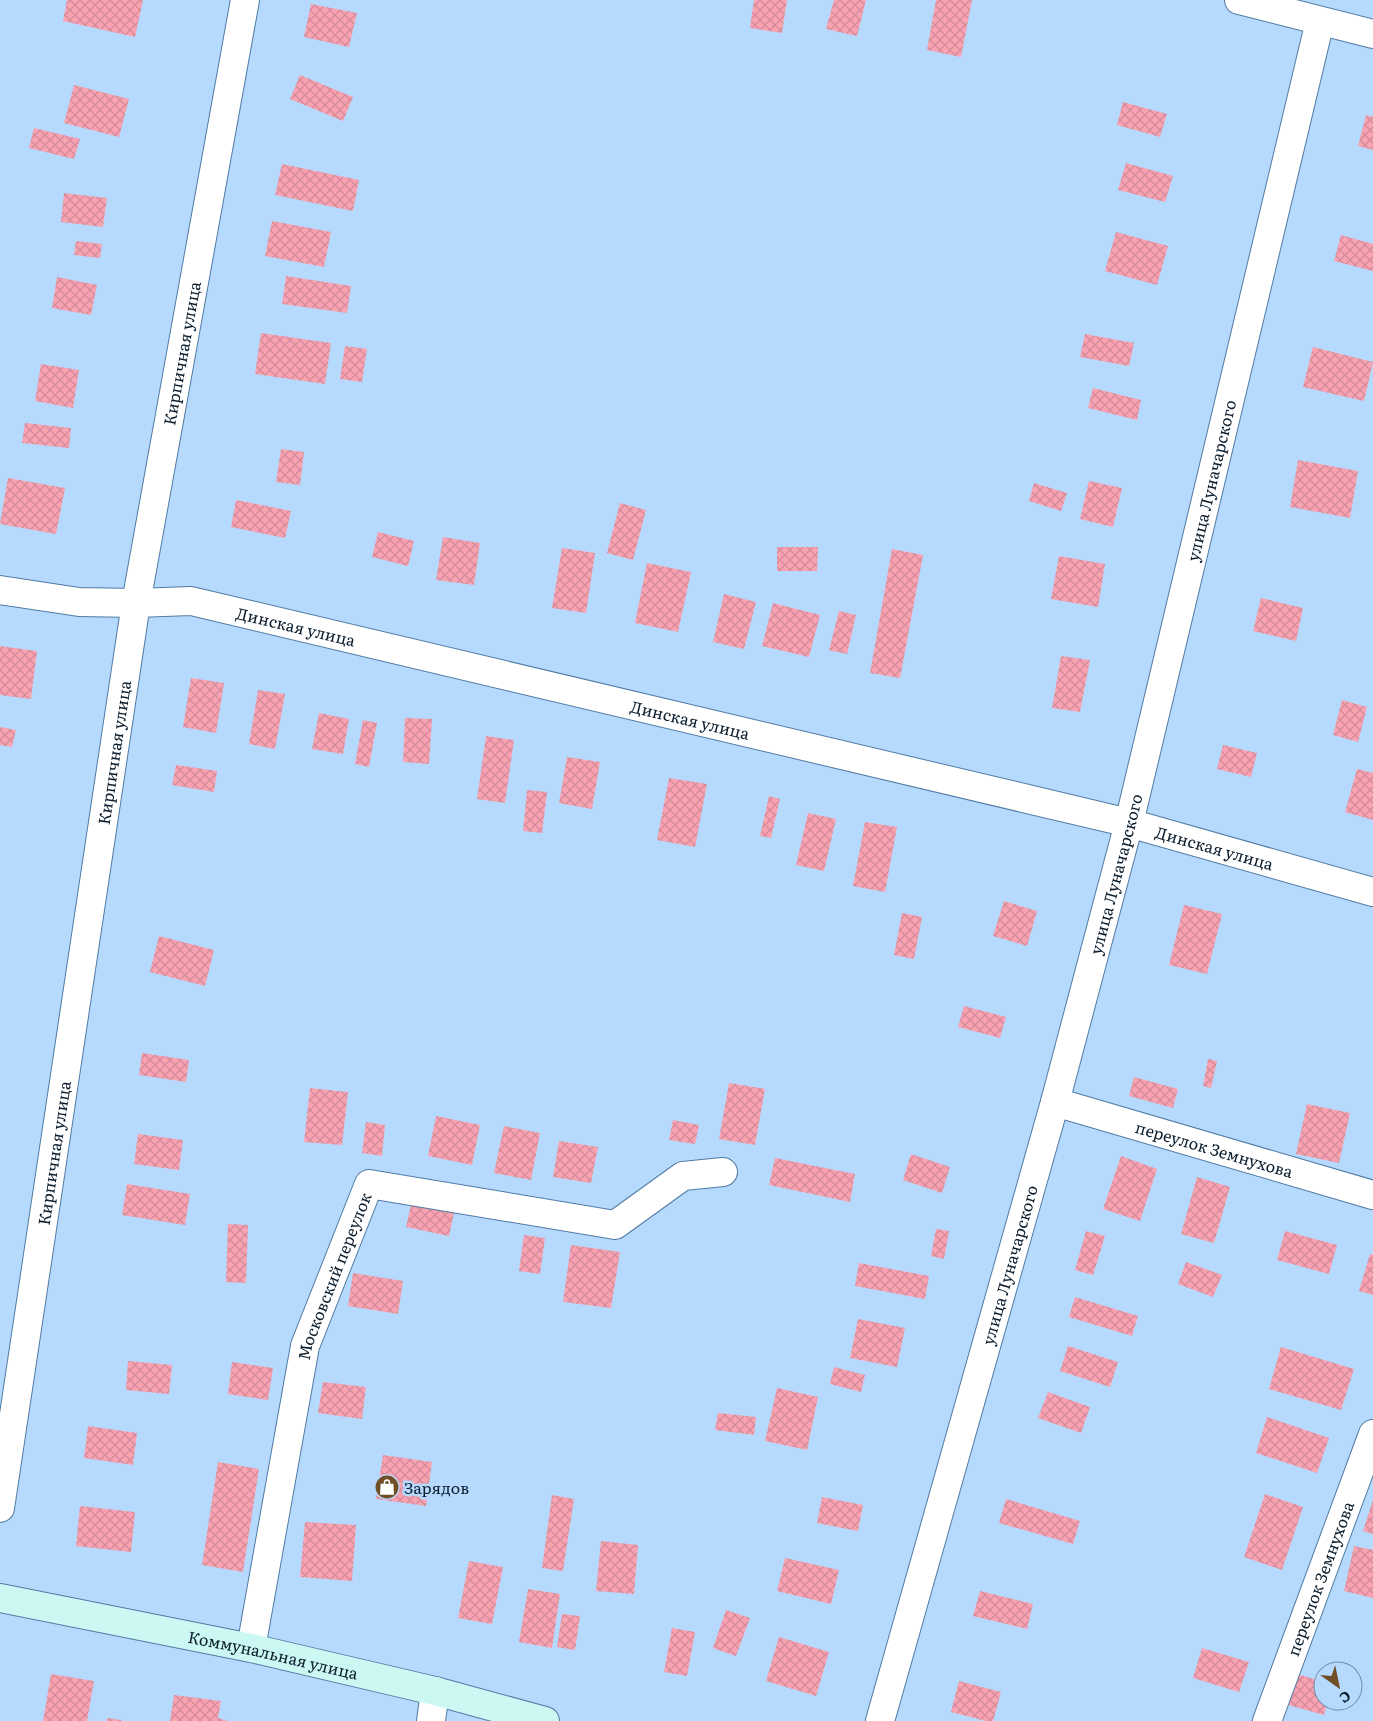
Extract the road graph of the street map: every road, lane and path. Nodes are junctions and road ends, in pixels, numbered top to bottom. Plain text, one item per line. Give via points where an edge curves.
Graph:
1 (245, 0) edge
2 (1239, 0) edge
3 (1320, 21) junction
4 (1373, 34) edge
5 (0, 590) edge
6 (136, 603) junction
7 (1129, 823) junction
8 (1373, 892) edge
9 (1055, 1102) junction
10 (723, 1172) dead end
11 (1373, 1195) edge
12 (1373, 1434) edge
13 (0, 1508) edge
14 (0, 1598) edge
15 (251, 1648) junction
16 (435, 1691) junction
17 (431, 1721) edge
18 (544, 1721) edge
19 (880, 1721) edge
20 (1267, 1721) edge

1 - 6 street, Кирпичная улица
2 - 3 street
3 - 4 street
3 - 7 street, улица Луначарского
5 - 6 street, Динская улица via 79,602
6 - 7 street, Динская улица via 191,601
6 - 13 street, Кирпичная улица
7 - 8 street, Динская улица
7 - 9 street, улица Луначарского
9 - 11 street, переулок Земнухова
9 - 19 street, улица Луначарского
10 - 15 street, Московский переулок via 683,1176 615,1225 369,1184 304,1346
12 - 20 street, переулок Земнухова
14 - 15 street, Коммунальная улица
15 - 16 street, Коммунальная улица
16 - 17 street
16 - 18 street, Коммунальная улица

